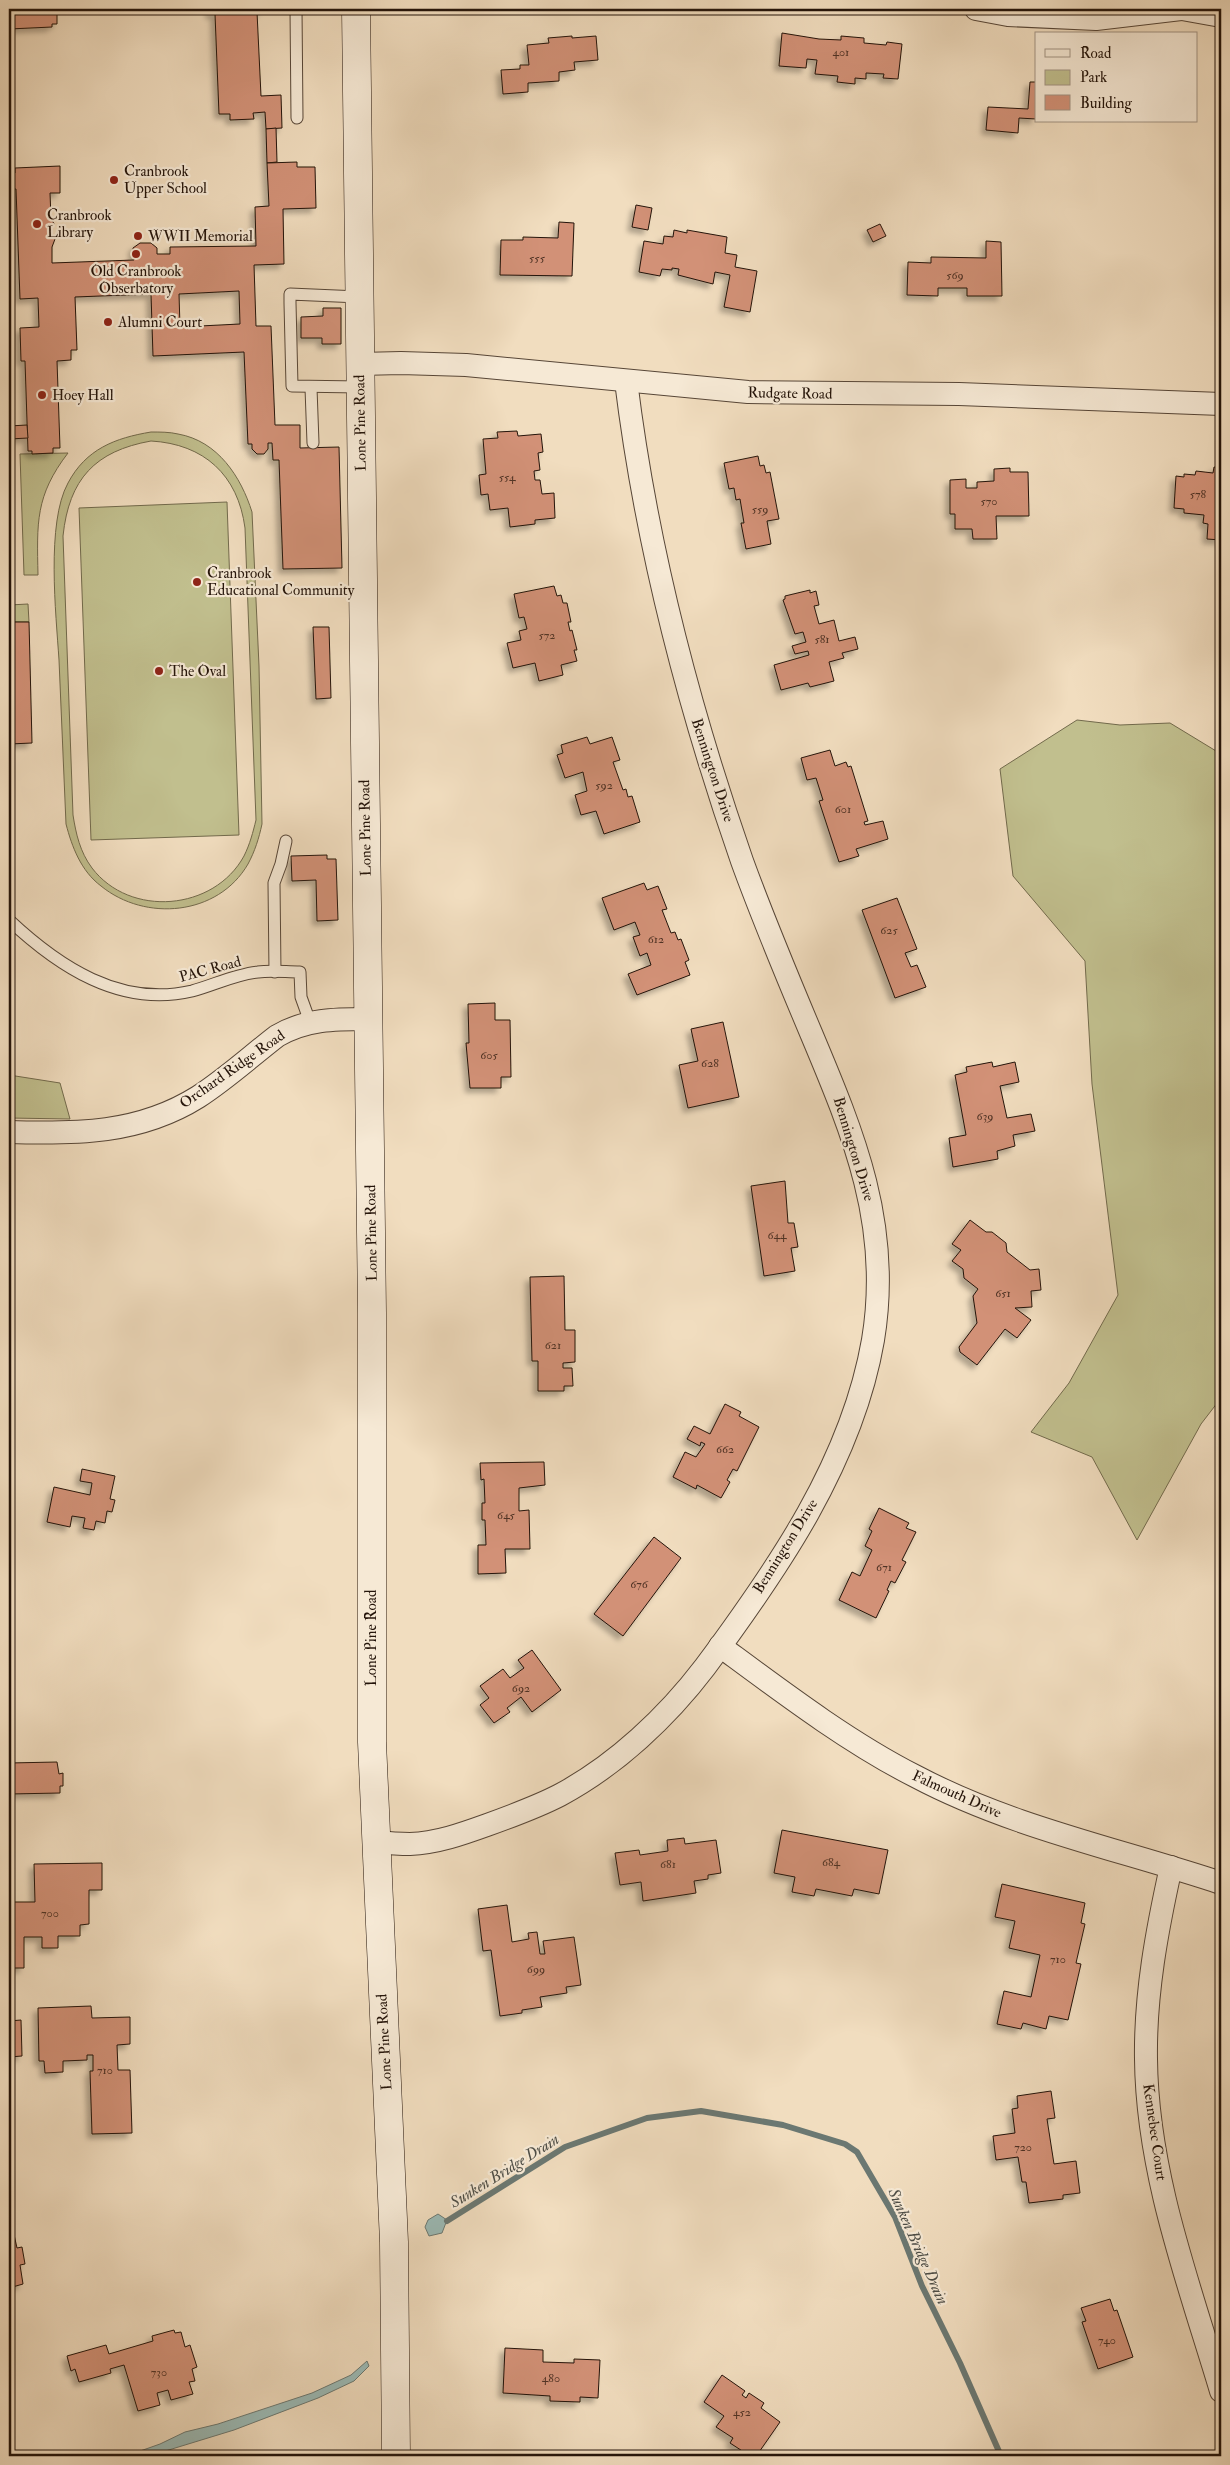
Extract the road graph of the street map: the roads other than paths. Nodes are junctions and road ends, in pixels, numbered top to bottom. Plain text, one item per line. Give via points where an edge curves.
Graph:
1 (296, 9) edge
2 (356, 9) edge
3 (976, 9) edge
4 (1182, 9) edge
5 (1221, 16) edge
6 (297, 118) dead end
7 (359, 296) junction
8 (360, 376) junction
9 (626, 381) junction
10 (311, 388) junction
11 (1221, 404) edge
12 (313, 443) dead end
13 (286, 841) dead end
14 (9, 920) edge
15 (275, 972) junction
16 (368, 1019) junction
17 (310, 1022) junction
18 (9, 1132) edge
19 (720, 1646) junction
20 (374, 1842) junction
21 (1171, 1867) junction
22 (1221, 1883) edge
23 (1221, 2391) edge
24 (396, 2456) edge

1 - 6 lane
2 - 7 street, Lone Pine Road
3 - 4 street via 1008,15 1096,19
4 - 5 street
7 - 8 street, Lone Pine Road
7 - 10 lane via 290,294 292,386
8 - 9 street, Rudgate Road via 401,363
8 - 10 lane
8 - 16 street, Lone Pine Road
9 - 11 street, Rudgate Road via 796,394 959,394
9 - 19 street, Bennington Drive via 651,532 692,702 743,862 780,960 852,1131 866,1176 876,1238 874,1337 846,1436 802,1524
10 - 12 lane
13 - 15 lane via 274,882
14 - 15 lane, PAC Road via 80,974 105,985 133,991 183,992 257,972
15 - 17 lane, PAC Road via 300,972 302,997
16 - 17 street, Orchard Ridge Road
16 - 20 street, Lone Pine Road
17 - 18 street, Orchard Ridge Road via 277,1036 198,1097 150,1120 84,1133
19 - 20 street, Bennington Drive via 696,1679 648,1728 607,1763 560,1794 511,1817 450,1838 410,1844
19 - 21 street, Falmouth Drive via 817,1715 915,1776 1010,1817 1094,1846
20 - 24 street, Lone Pine Road via 394,2242
21 - 22 street, Falmouth Drive
21 - 23 street, Kennebec Court via 1151,1978 1146,2058 1148,2102 1167,2207

